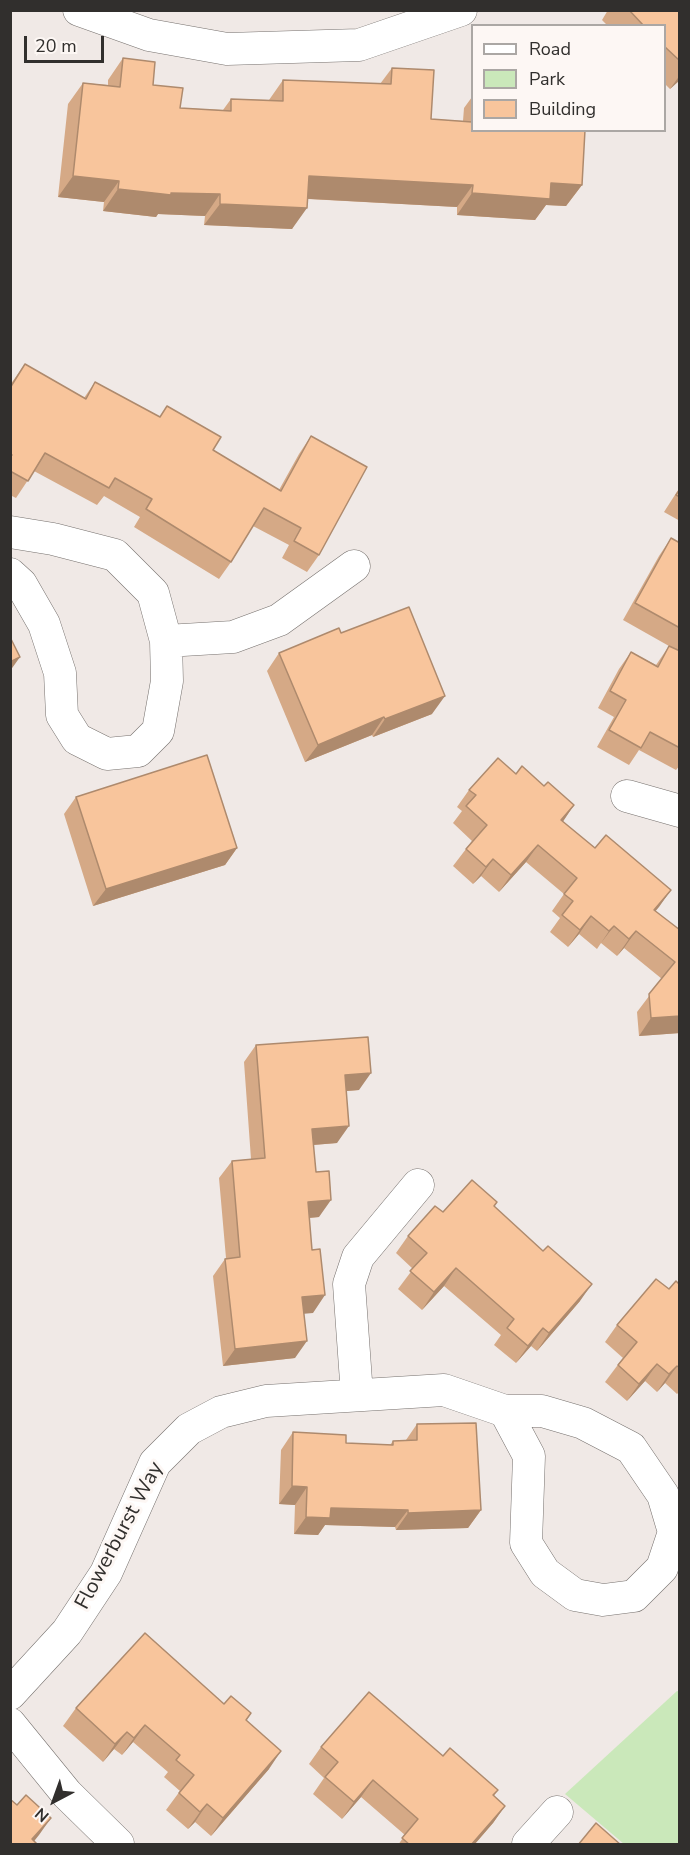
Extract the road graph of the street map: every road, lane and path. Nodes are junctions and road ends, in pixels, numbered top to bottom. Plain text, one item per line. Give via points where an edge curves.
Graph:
1 (79, 10) edge
2 (461, 10) edge
3 (10, 532) edge
4 (354, 566) dead end
5 (10, 574) edge
6 (166, 640) junction
7 (627, 796) dead end
8 (680, 811) edge
9 (418, 1185) dead end
10 (357, 1395) junction
11 (505, 1411) junction
12 (10, 1694) edge
13 (10, 1724) edge
14 (557, 1812) dead end
15 (118, 1845) edge
16 (528, 1845) edge

1 - 2 street via 149,35 227,49 358,45
3 - 6 street via 115,555 153,593
4 - 6 street via 279,620 233,637
5 - 6 street via 21,584 44,624 60,673 62,715 77,739 107,754 138,751 158,731 167,681
7 - 8 street
9 - 10 street via 358,1257 350,1284
10 - 11 street, Flowerburst Way via 444,1390
10 - 12 street, Flowerburst Way via 266,1401 221,1413 189,1429 155,1463 106,1573 67,1632
11 - 11 street, Flowerburst Way via 529,1456 526,1543 545,1573 574,1595 603,1600 634,1596 662,1568 674,1532 663,1495 631,1448 583,1423 542,1411
13 - 15 street via 67,1794
14 - 16 street

